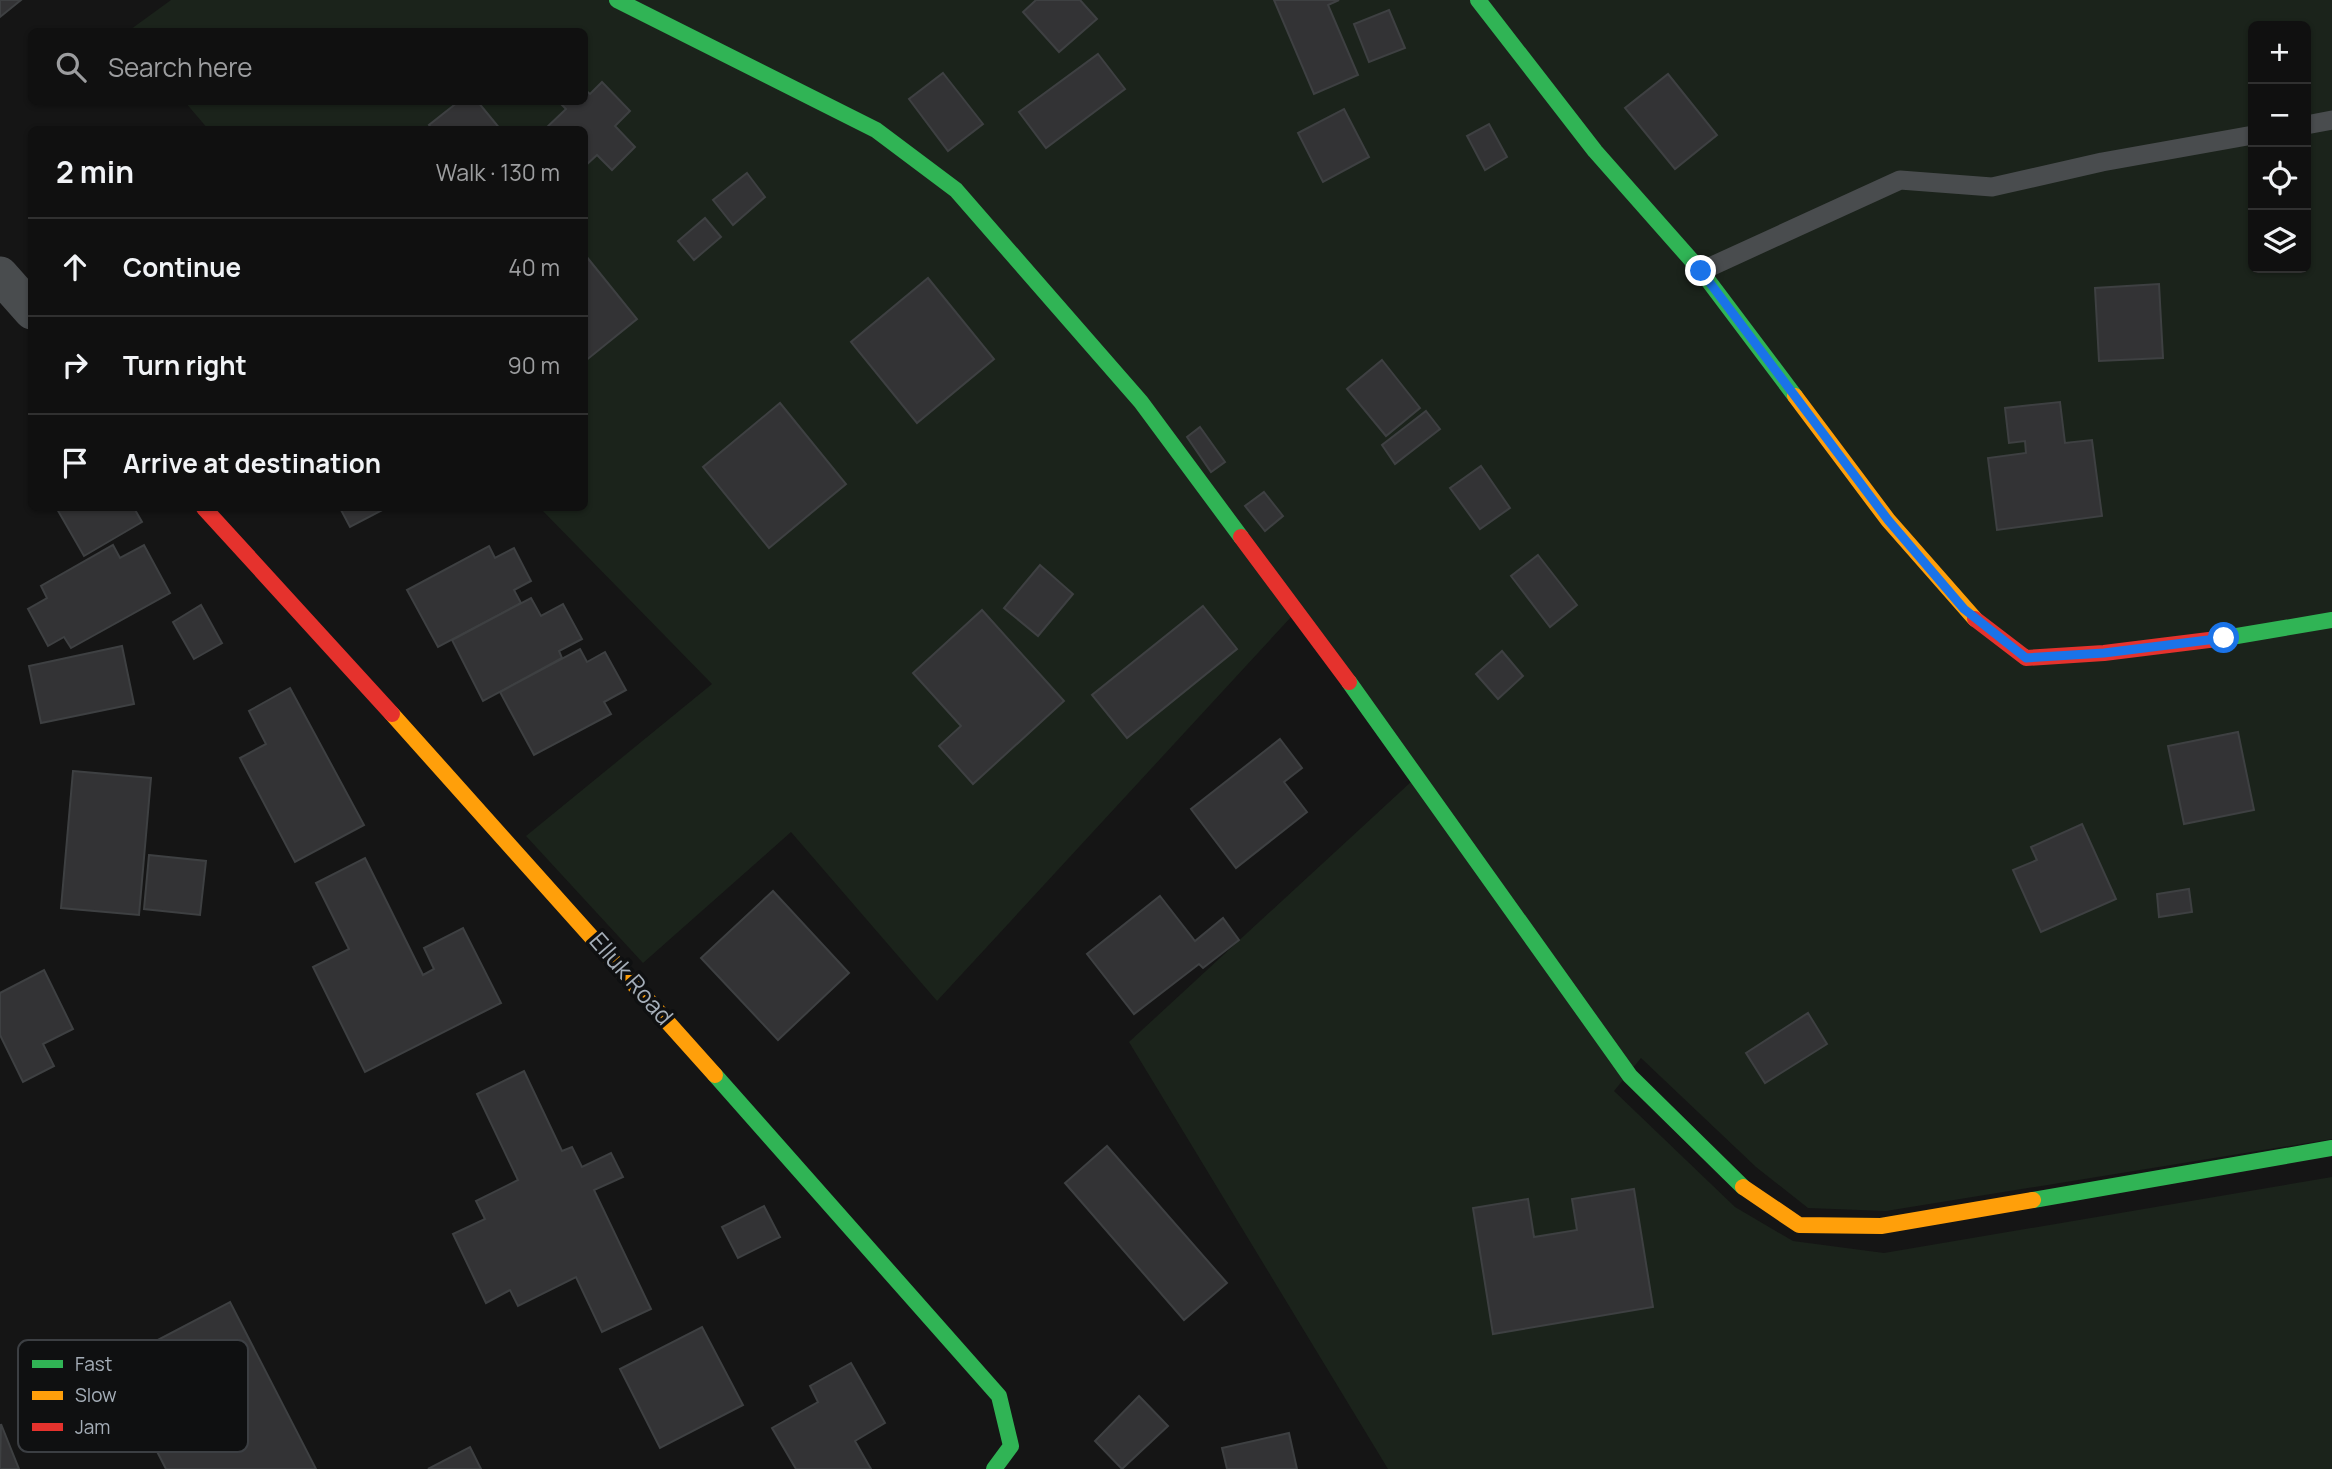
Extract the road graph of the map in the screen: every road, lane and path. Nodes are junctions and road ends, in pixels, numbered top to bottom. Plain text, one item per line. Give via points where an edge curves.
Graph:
1 (617, 0) edge
2 (1478, 0) edge
3 (2332, 120) edge
4 (2311, 124) edge
5 (2248, 136) edge
6 (1701, 271) junction
7 (0, 275) edge
8 (28, 306) edge
9 (207, 511) edge
10 (2332, 621) edge
11 (2332, 1148) edge
12 (994, 1469) edge

1 - 11 street via 876,130 956,190 1142,402 1415,769 1630,1076 1757,1198 1799,1226 1881,1226
2 - 6 street via 1595,151
3 - 4 lane
5 - 6 lane via 1992,187 1899,180
6 - 10 street via 1888,520 1964,609 2026,658 2198,641
7 - 8 street
9 - 12 street, Elluk Road via 512,844 999,1396 1011,1446

